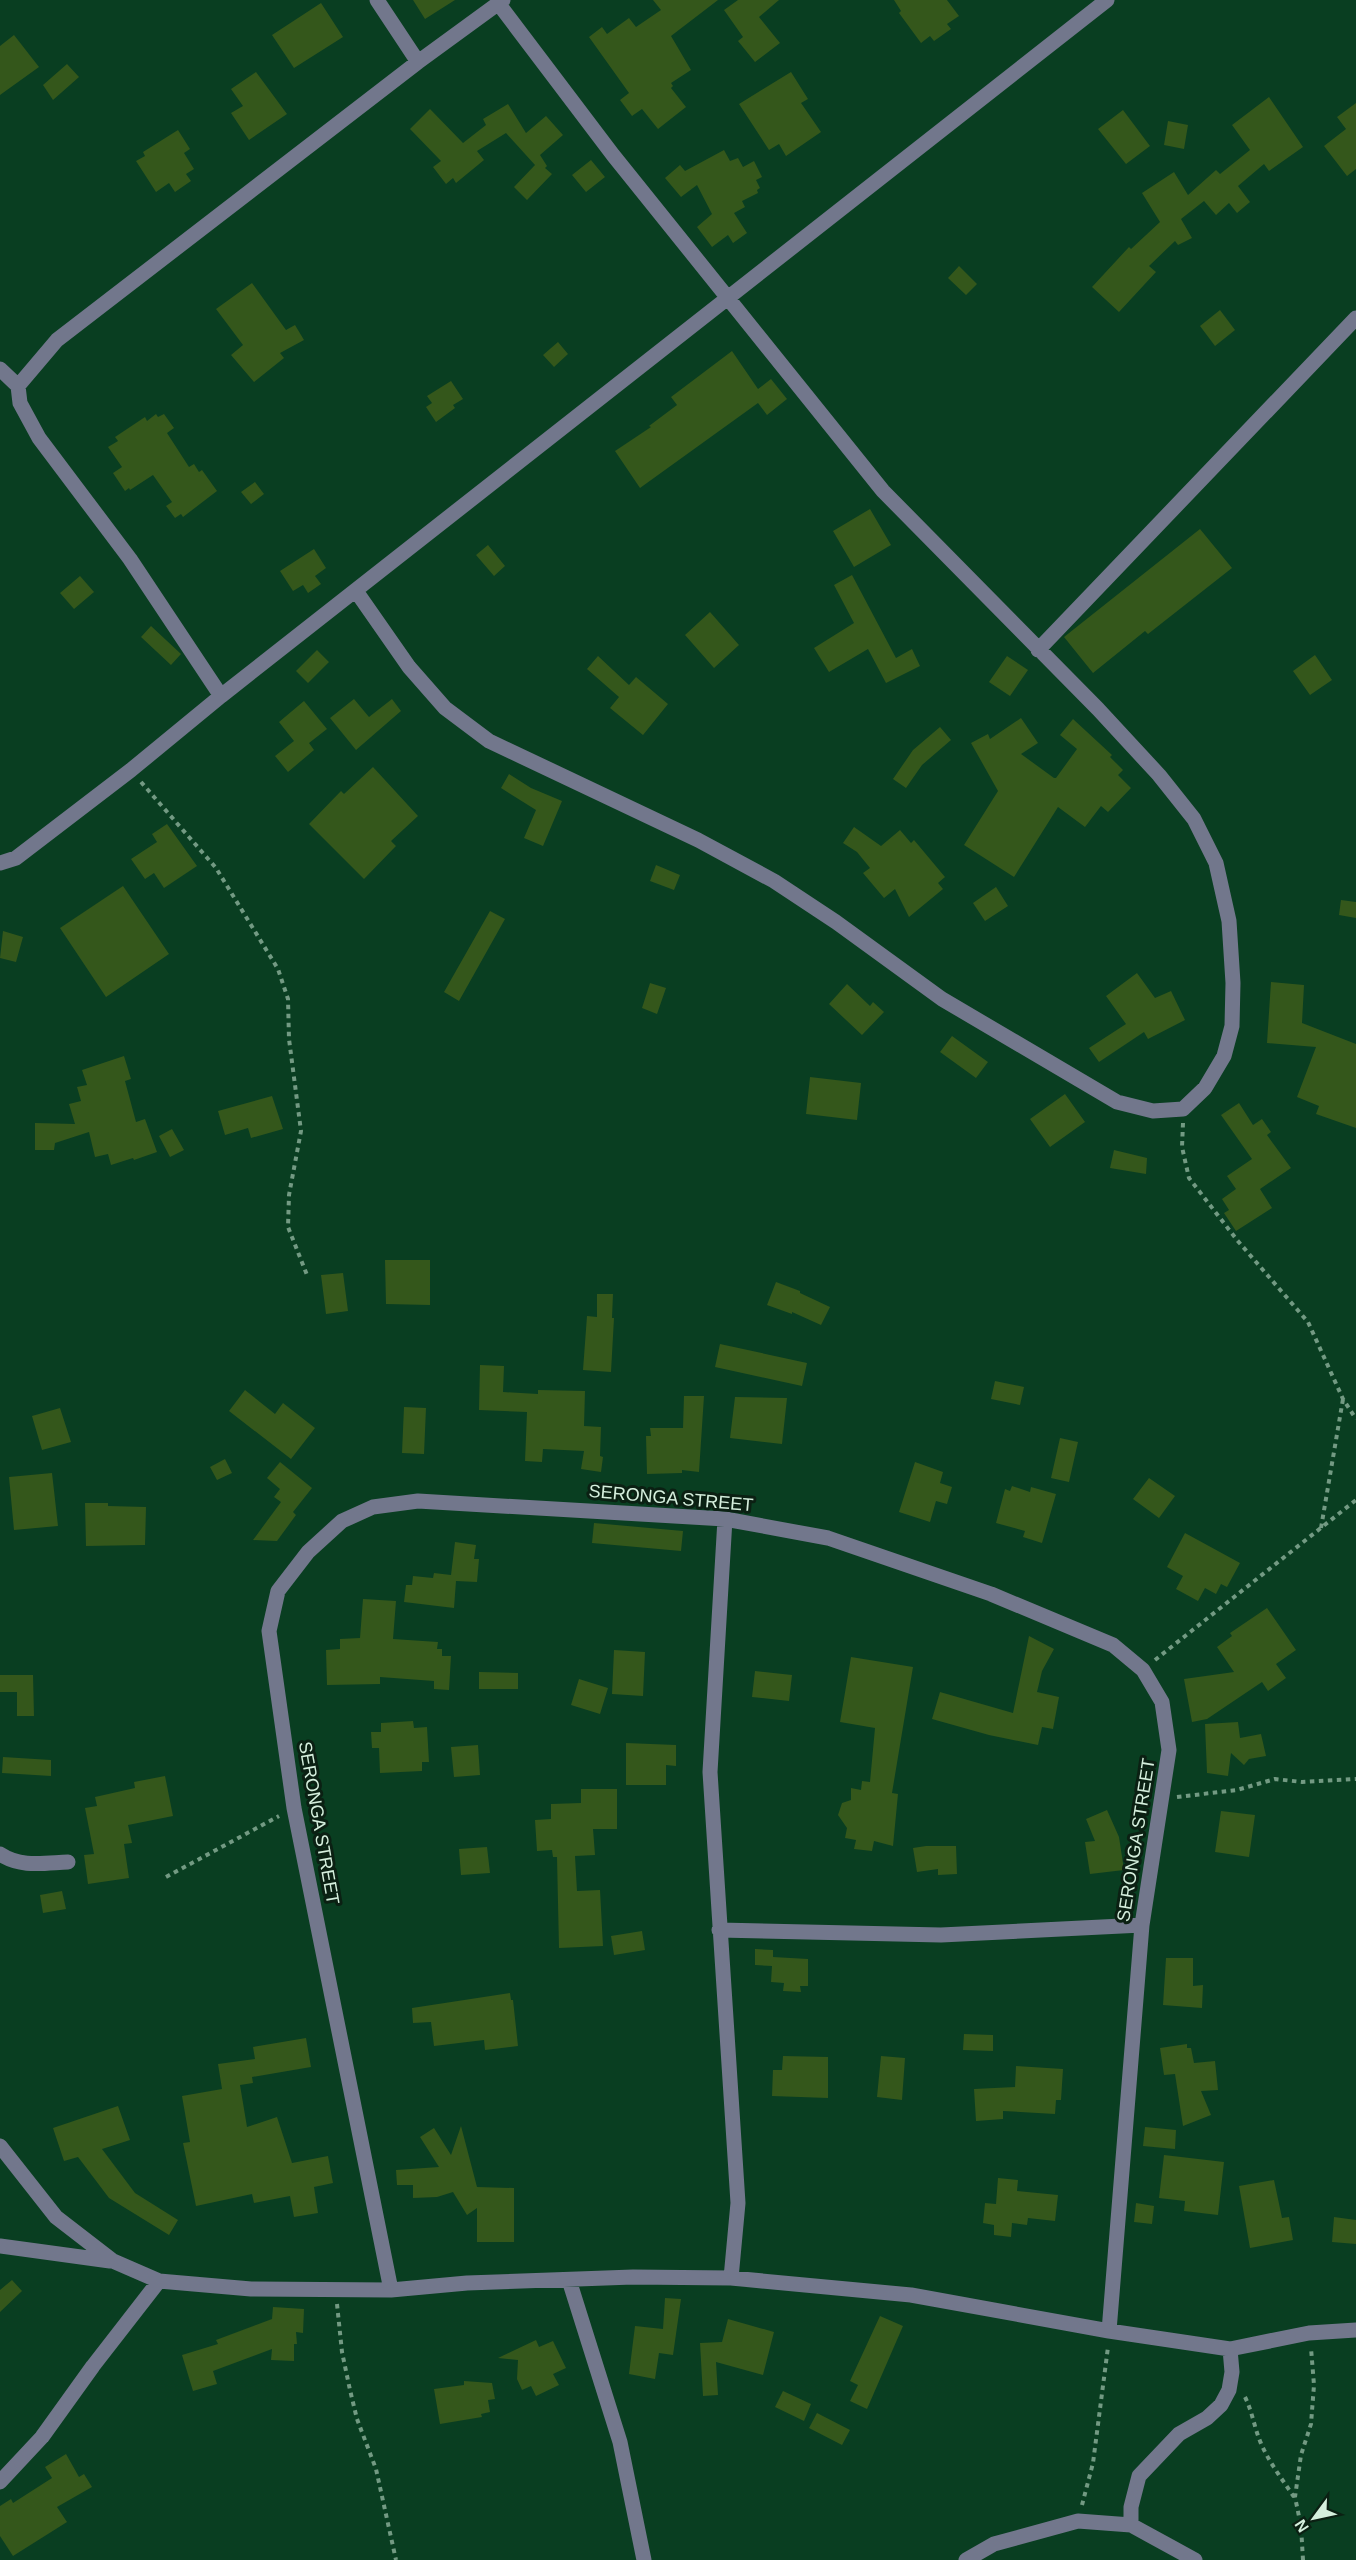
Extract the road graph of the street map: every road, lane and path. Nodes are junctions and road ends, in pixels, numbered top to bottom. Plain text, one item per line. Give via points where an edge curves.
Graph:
1 (377, 0) edge
2 (1107, 0) edge
3 (501, 2) edge
4 (418, 62) junction
5 (727, 298) junction
6 (1356, 318) edge
7 (0, 369) edge
8 (18, 386) junction
9 (356, 591) junction
10 (1038, 650) junction
11 (221, 696) junction
12 (131, 770) junction
13 (0, 863) edge
14 (1183, 1109) junction
15 (307, 1275) dead end
16 (1343, 1399) junction
17 (1356, 1419) edge
18 (1356, 1500) edge
19 (725, 1519) junction
20 (1320, 1528) junction
21 (1143, 1670) junction
22 (1356, 1779) edge
23 (1161, 1799) junction
24 (294, 1808) junction
25 (0, 1854) edge
26 (68, 1862) dead end
27 (166, 1877) dead end
28 (1142, 1925) junction
29 (719, 1930) junction
30 (0, 2146) edge
31 (0, 2246) edge
32 (113, 2261) junction
33 (731, 2278) junction
34 (570, 2280) junction
35 (159, 2281) junction
36 (334, 2290) junction
37 (391, 2290) junction
38 (1356, 2330) edge
39 (1109, 2331) junction
40 (1309, 2333) junction
41 (1230, 2349) junction
42 (1232, 2372) junction
43 (0, 2482) edge
44 (1295, 2497) junction
45 (1078, 2522) junction
46 (1131, 2525) junction
47 (396, 2560) edge
48 (644, 2560) edge
49 (966, 2560) edge
50 (1195, 2560) edge
51 (1303, 2560) edge

1 - 4 street
2 - 5 street
3 - 4 street
3 - 5 street via 613,155
4 - 8 street via 57,340
5 - 9 street
5 - 10 street via 883,491
6 - 10 street
7 - 8 street
8 - 11 street via 20,403 39,438 130,559
9 - 11 street
9 - 14 street via 409,667 445,708 489,741 698,840 774,881 942,999 1117,1102 1153,1112
10 - 14 street via 1159,775 1194,819 1216,863 1229,921 1232,1026 1224,1056 1205,1089
11 - 12 street
12 - 13 street via 16,858
12 - 15 path via 216,868 278,969 288,999 301,1131 289,1195 288,1227
14 - 16 path via 1182,1147 1190,1178 1308,1322
16 - 17 path
16 - 20 path
18 - 20 path
19 - 21 street, SERONGA STREET via 828,1538 991,1594 1113,1646
19 - 24 street, SERONGA STREET via 418,1501 372,1507 342,1521 308,1552 278,1591 269,1631
19 - 29 street via 710,1772
20 - 21 path
21 - 23 street, SERONGA STREET via 1162,1702 1169,1750
22 - 23 path via 1275,1779 1238,1790
23 - 28 street, SERONGA STREET
24 - 27 path
24 - 37 street, SERONGA STREET
25 - 26 street via 24,1864
28 - 29 street via 941,1935
28 - 39 street, SERONGA STREET
29 - 33 street via 738,2203
30 - 32 street via 56,2217
31 - 32 street
32 - 35 street
33 - 34 street
33 - 39 street via 912,2295
34 - 37 street
34 - 48 street via 620,2442
35 - 36 street via 251,2289
35 - 43 street via 42,2437
36 - 37 street
36 - 47 path via 350,2390 376,2469
38 - 40 street
39 - 41 street
39 - 45 path via 1093,2463
40 - 41 street
40 - 44 path via 1314,2385 1311,2424 1301,2455
41 - 42 street
42 - 44 path via 1254,2416 1260,2440
42 - 46 street via 1230,2390 1221,2405 1179,2434 1139,2476
44 - 51 path
45 - 46 street
45 - 49 street via 994,2544
46 - 50 street

